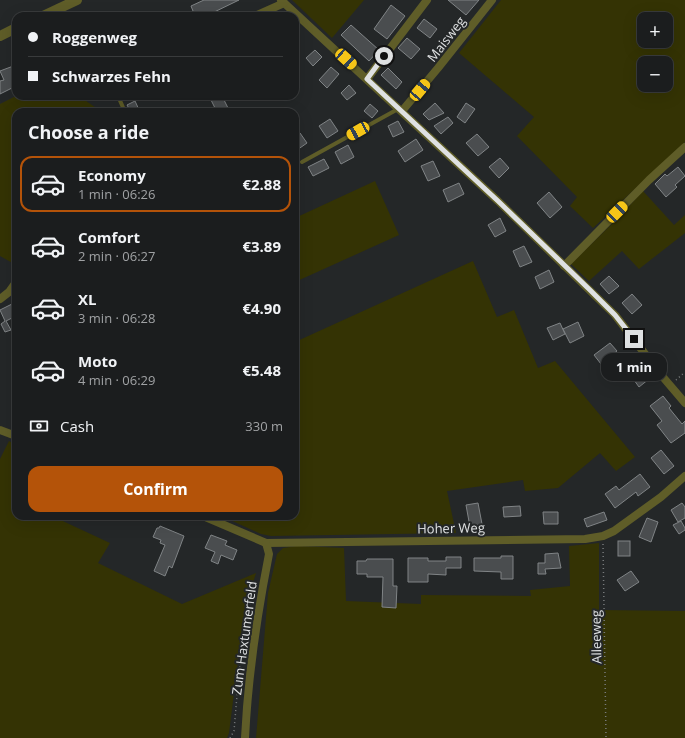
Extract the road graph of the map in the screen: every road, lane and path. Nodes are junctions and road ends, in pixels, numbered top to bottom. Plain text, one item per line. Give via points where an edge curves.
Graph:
1 (77, 0) edge
2 (427, 0) edge
3 (492, 0) edge
4 (283, 1) edge
5 (52, 12) edge
6 (262, 12) edge
7 (295, 12) edge
8 (299, 16) edge
9 (12, 30) edge
10 (0, 36) edge
11 (367, 79) junction
12 (400, 110) junction
13 (685, 147) edge
14 (302, 162) dead end
15 (564, 266) junction
16 (12, 288) edge
17 (0, 299) edge
18 (685, 372) edge
19 (670, 386) junction
20 (685, 403) edge
21 (0, 430) edge
22 (12, 434) edge
23 (685, 476) edge
24 (212, 520) edge
25 (603, 536) junction
26 (266, 543) junction
27 (245, 738) edge
28 (606, 738) edge

1 - 5 street
2 - 11 street
3 - 12 street, Maisweg via 438,68
4 - 6 street
4 - 7 street
8 - 11 street
9 - 10 street
11 - 12 street
12 - 14 lane
12 - 15 street
13 - 15 street
15 - 19 street via 615,315
16 - 17 street
18 - 19 path
19 - 20 street
21 - 22 street
23 - 25 street, Hoher Weg via 661,497
24 - 26 street, Hoher Weg
25 - 26 street, Hoher Weg via 585,539
25 - 28 path, Alleeweg
26 - 27 street, Zum Haxtumerfeld via 269,554 252,652

